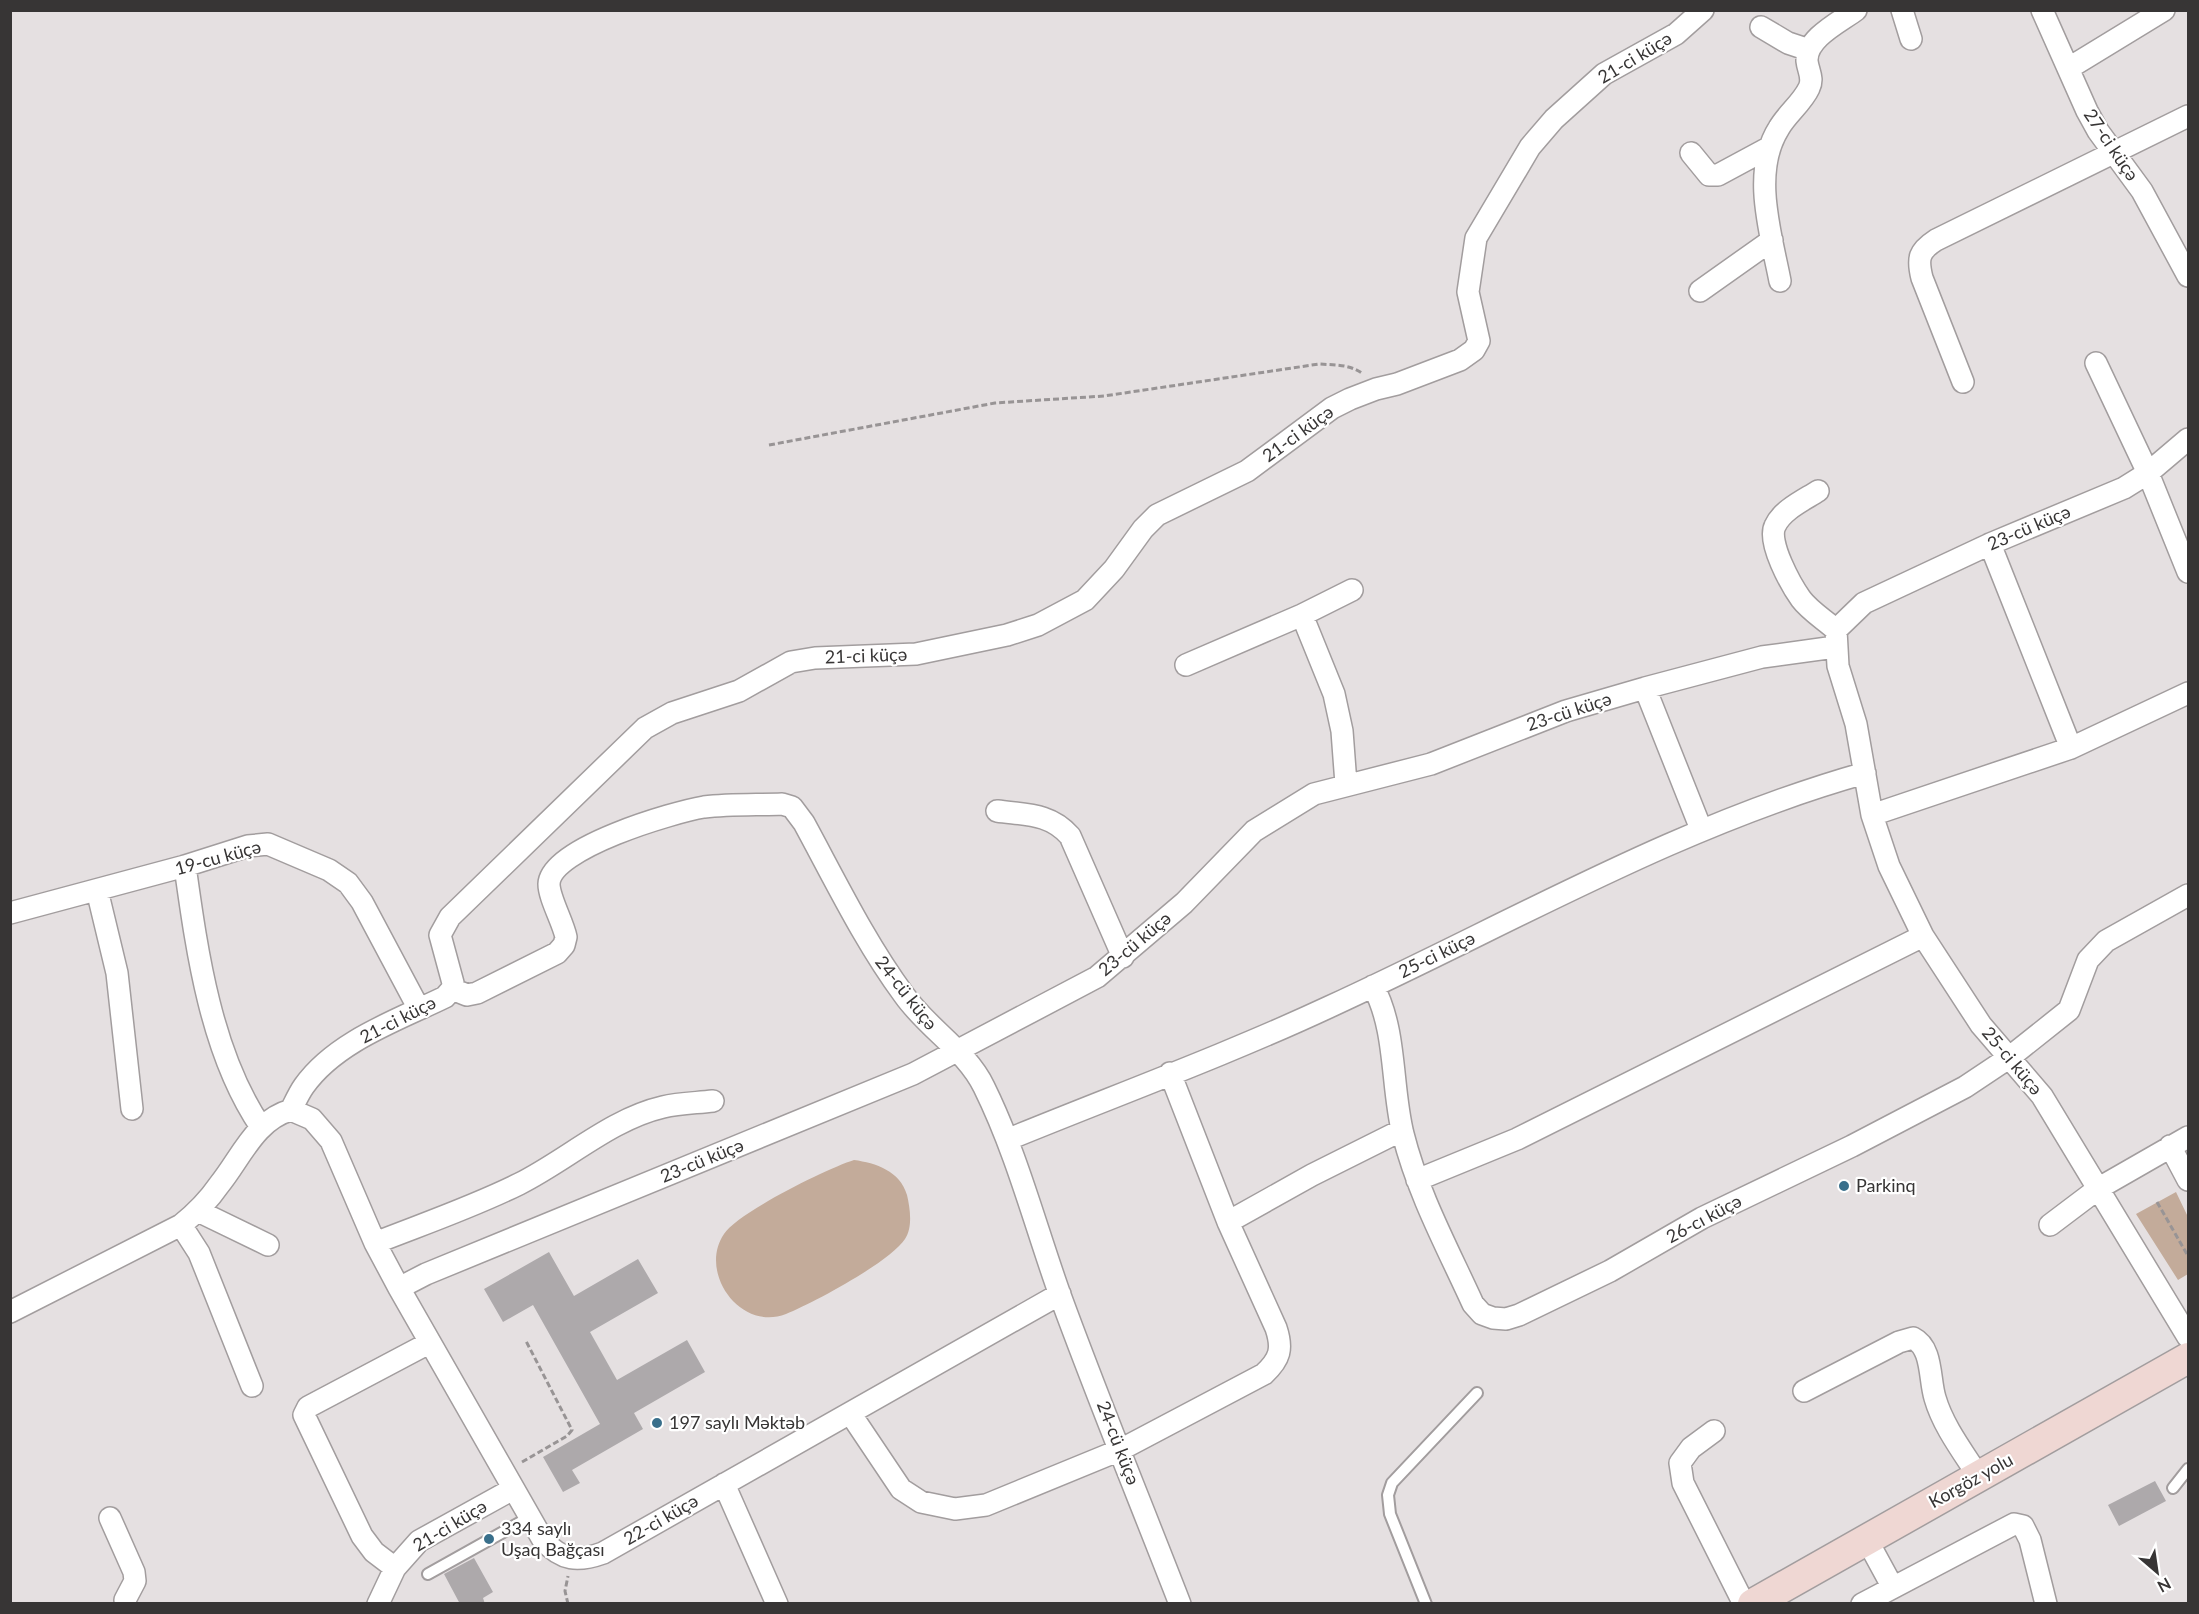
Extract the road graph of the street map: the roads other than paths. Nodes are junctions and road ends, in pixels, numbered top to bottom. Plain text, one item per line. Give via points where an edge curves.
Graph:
1 (1703, 10) edge
2 (1856, 10) edge
3 (1902, 10) edge
4 (2042, 10) edge
5 (2164, 10) edge
6 (1761, 27) dead end
7 (1911, 39) dead end
8 (1809, 50) junction
9 (2069, 68) junction
10 (2188, 116) edge
11 (1770, 147) junction
12 (2114, 152) junction
13 (1691, 153) dead end
14 (1772, 240) junction
15 (2188, 276) edge
16 (1780, 281) dead end
17 (1700, 291) dead end
18 (2096, 363) dead end
19 (1963, 382) dead end
20 (2188, 439) edge
21 (2148, 473) junction
22 (1818, 490) dead end
23 (1990, 544) junction
24 (2188, 572) edge
25 (1352, 590) dead end
26 (1302, 615) junction
27 (1836, 638) junction
28 (1186, 665) dead end
29 (1645, 688) junction
30 (2188, 693) edge
31 (2071, 748) junction
32 (1865, 773) junction
33 (1346, 784) junction
34 (997, 811) dead end
35 (1872, 815) junction
36 (1701, 829) junction
37 (185, 866) junction
38 (98, 890) junction
39 (2188, 895) edge
40 (10, 913) edge
41 (1923, 936) junction
42 (1124, 957) junction
43 (1373, 986) junction
44 (452, 989) junction
45 (419, 1009) junction
46 (959, 1052) junction
47 (2010, 1057) junction
48 (1170, 1073) junction
49 (713, 1101) dead end
50 (132, 1108) dead end
51 (291, 1110) junction
52 (261, 1127) junction
53 (1402, 1130) junction
54 (1009, 1139) junction
55 (2179, 1142) edge
56 (1417, 1180) junction
57 (2188, 1180) edge
58 (2099, 1188) junction
59 (198, 1211) junction
60 (1228, 1221) junction
61 (181, 1225) junction
62 (2050, 1225) dead end
63 (375, 1243) junction
64 (268, 1245) dead end
65 (399, 1288) junction
66 (1060, 1294) junction
67 (10, 1312) edge
68 (2188, 1337) edge
69 (429, 1343) junction
70 (2188, 1358) edge
71 (252, 1386) dead end
72 (1804, 1391) dead end
73 (1477, 1393) dead end
74 (850, 1413) junction
75 (1714, 1431) dead end
76 (1120, 1450) junction
77 (2188, 1468) edge
78 (1979, 1477) junction
79 (508, 1481) junction
80 (724, 1484) junction
81 (2173, 1488) dead end
82 (530, 1517) junction
83 (110, 1518) dead end
84 (1867, 1540) junction
85 (395, 1568) junction
86 (428, 1574) dead end
87 (1892, 1586) junction
88 (122, 1602) edge
89 (378, 1604) edge
90 (777, 1604) edge
91 (1180, 1604) edge
92 (1426, 1604) edge
93 (1744, 1604) edge
94 (1753, 1604) edge
95 (1862, 1604) edge
96 (2046, 1604) edge

1 - 44 street, 21-ci küçə via 1676,34 1604,74 1554,119 1530,147 1476,238 1468,292 1479,340 1474,350 1417,378 1376,389 1332,408 1247,471 1157,515 1086,600 1061,615 1007,635 916,654 791,662 739,692 672,714 645,728 450,917 440,934 453,976
2 - 8 street via 1821,35
3 - 7 street
4 - 9 street, 27-ci küçə
5 - 9 street
6 - 8 street
8 - 11 street via 1809,88 1778,129
9 - 12 street, 27-ci küçə via 2087,111
10 - 12 street
11 - 13 street via 1718,176 1709,175
11 - 14 street via 1765,189
12 - 15 street, 27-ci küçə via 2142,191
12 - 19 street via 1922,250 1918,262 1922,278
14 - 16 street
14 - 17 street
18 - 21 street
20 - 21 street, 23-cü küçə
21 - 23 street, 23-cü küçə via 2124,488
21 - 24 street
22 - 27 street via 1781,516 1774,527 1773,540 1801,600
23 - 27 street, 23-cü küçə via 1864,603
23 - 31 street
25 - 26 street
26 - 28 street
26 - 33 street via 1334,694 1342,731
27 - 29 street, 23-cü küçə
27 - 32 street, 25-ci küçə via 1838,666 1856,724
29 - 33 street, 23-cü küçə via 1566,711 1431,764
29 - 36 street
30 - 31 street
31 - 35 street
32 - 35 street, 25-ci küçə
32 - 36 street, 25-ci küçə via 1803,791
33 - 42 street, 23-cü küçə via 1314,794 1254,831
34 - 42 street via 1059,823 1070,836
35 - 41 street, 25-ci küçə via 1889,866
36 - 43 street, 25-ci küçə
37 - 38 street, 19-cu küçə
37 - 45 street, 19-cu küçə via 248,846 268,844 329,870 348,883 362,902
37 - 52 street via 198,961 210,1004 236,1084
38 - 40 street, 19-cu küçə
38 - 50 street via 117,972
39 - 47 street, 26-cı küçə via 2095,950 2069,1010
41 - 47 street, 25-ci küçə via 1981,1025
41 - 56 street via 1517,1139
42 - 46 street, 23-cü küçə via 1097,977
43 - 48 street, 25-ci küçə
43 - 53 street, 26-cı küçə via 1385,1014
44 - 45 street, 21-ci küçə via 445,997
44 - 46 street, 24-cü küçə via 467,995 477,993 557,953 566,937 549,885 553,872 596,842 639,824 705,807 783,804 792,807 804,823 873,949 904,995 922,1019
45 - 51 street, 21-ci küçə via 328,1061 304,1085
46 - 54 street, 24-cü küçə via 983,1085
46 - 65 street, 23-cü küçə
47 - 56 street, 26-cı küçə via 1965,1087 1899,1122 1702,1218 1610,1271 1506,1319 1482,1314 1473,1304
47 - 58 street, 25-ci küçə via 2043,1096
48 - 54 street, 25-ci küçə
48 - 60 street
49 - 63 street via 648,1111 618,1124 517,1185
51 - 52 street via 276,1114
51 - 63 street via 312,1119 331,1141
52 - 59 street
53 - 56 street, 26-cı küçə
53 - 60 street
54 - 66 street, 24-cü küçə
55 - 57 street
55 - 58 street
58 - 62 street
58 - 68 street, 25-ci küçə
59 - 61 street
59 - 64 street
60 - 76 street via 1276,1328 1280,1356 1264,1374
61 - 67 street
61 - 71 street via 199,1253
63 - 65 street
65 - 69 street
66 - 74 street, 22-ci küçə
66 - 76 street, 24-cü küçə
69 - 79 street
69 - 85 street via 316,1403 304,1414 362,1536 374,1552
70 - 78 main road, Korgöz yolu
72 - 78 street via 1913,1338 1926,1351 1935,1399 1946,1424
73 - 92 lane via 1392,1483 1388,1495 1390,1514
74 - 76 street via 901,1489 921,1502 955,1509 986,1505
74 - 80 street, 22-ci küçə
75 - 93 street via 1691,1448 1680,1463 1683,1483
76 - 91 street, 24-cü küçə
77 - 81 lane
78 - 84 main road, Korgöz yolu
79 - 82 street
79 - 85 street, 21-ci küçə via 419,1541
80 - 82 street, 22-ci küçə via 586,1559 572,1560 555,1553
80 - 90 street
82 - 86 lane
83 - 88 street via 134,1572 135,1581
84 - 87 street
84 - 94 main road, Korgöz yolu
85 - 89 street, 21-ci küçə
87 - 95 street
87 - 96 street via 2014,1524 2023,1526 2030,1540

